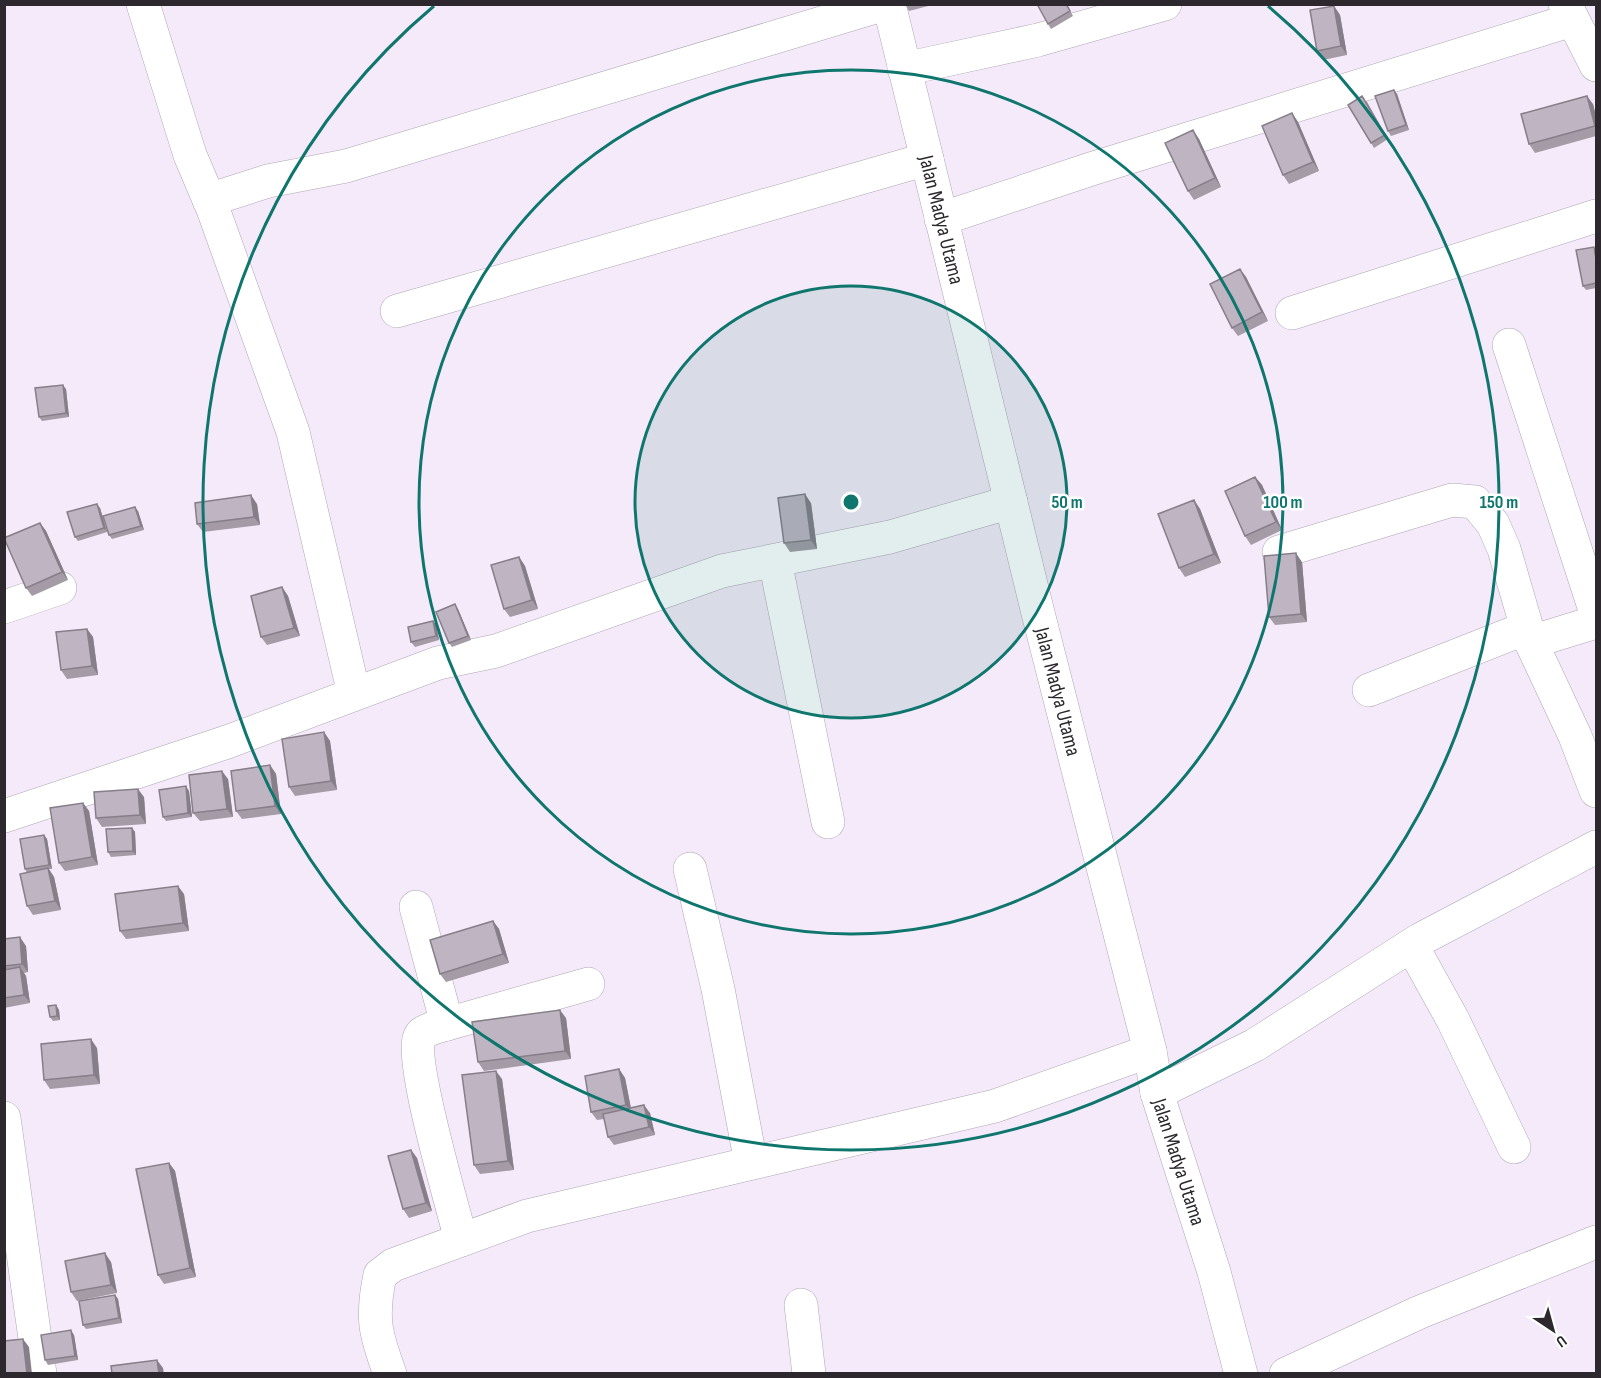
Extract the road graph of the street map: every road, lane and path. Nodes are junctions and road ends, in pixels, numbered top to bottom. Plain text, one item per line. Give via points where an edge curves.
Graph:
1 (143, 4) edge
2 (887, 4) edge
3 (1165, 4) edge
4 (1568, 12) edge
5 (1593, 52) edge
6 (904, 69) junction
7 (927, 159) junction
8 (230, 193) junction
9 (1596, 216) edge
10 (941, 219) junction
11 (397, 311) dead end
12 (1292, 313) dead end
13 (1509, 345) dead end
14 (1011, 502) junction
15 (1279, 552) edge
16 (775, 561) junction
17 (60, 588) edge
18 (4, 608) edge
19 (1596, 613) edge
20 (1596, 622) edge
21 (1529, 635) junction
22 (1369, 690) dead end
23 (358, 693) junction
24 (1596, 791) edge
25 (4, 816) edge
26 (828, 822) dead end
27 (1596, 847) edge
28 (690, 869) dead end
29 (416, 907) dead end
30 (1412, 946) junction
31 (588, 984) dead end
32 (447, 1024) junction
33 (1150, 1050) junction
34 (1157, 1093) junction
35 (4, 1118) edge
36 (1514, 1147) dead end
37 (751, 1163) junction
38 (11, 1200) edge
39 (461, 1240) junction
40 (1596, 1242) edge
41 (801, 1305) dead end
42 (40, 1374) edge
43 (390, 1374) edge
44 (809, 1374) edge
45 (1241, 1374) edge
46 (1286, 1374) edge

1 - 8 street via 190,155
2 - 6 street, Jalan Madya Utama
2 - 8 street via 346,166
3 - 6 street via 1038,40
4 - 5 street
4 - 10 street
6 - 7 street, Jalan Madya Utama
7 - 10 street, Jalan Madya Utama
7 - 11 street
8 - 23 street
9 - 12 street
10 - 14 street, Jalan Madya Utama
13 - 19 street
14 - 16 street via 891,537
14 - 33 street, Jalan Madya Utama
15 - 21 street via 1452,500 1475,502 1493,524 1504,549
16 - 23 street via 722,571 496,651 438,663
16 - 26 street
17 - 18 street
20 - 21 street
21 - 22 street
21 - 24 street
23 - 25 street via 227,742
27 - 30 street
28 - 37 street via 718,989
29 - 32 street
30 - 34 street via 1255,1045
30 - 36 street via 1453,1020
31 - 32 street
32 - 39 street via 422,1033 418,1044 427,1105
33 - 34 street, Jalan Madya Utama
33 - 37 street via 995,1106
34 - 45 street, Jalan Madya Utama via 1214,1272
35 - 38 street
37 - 39 street via 527,1216
38 - 42 street
39 - 43 street via 393,1265 380,1275 375,1296 375,1334
40 - 46 street via 1420,1312
41 - 44 street

